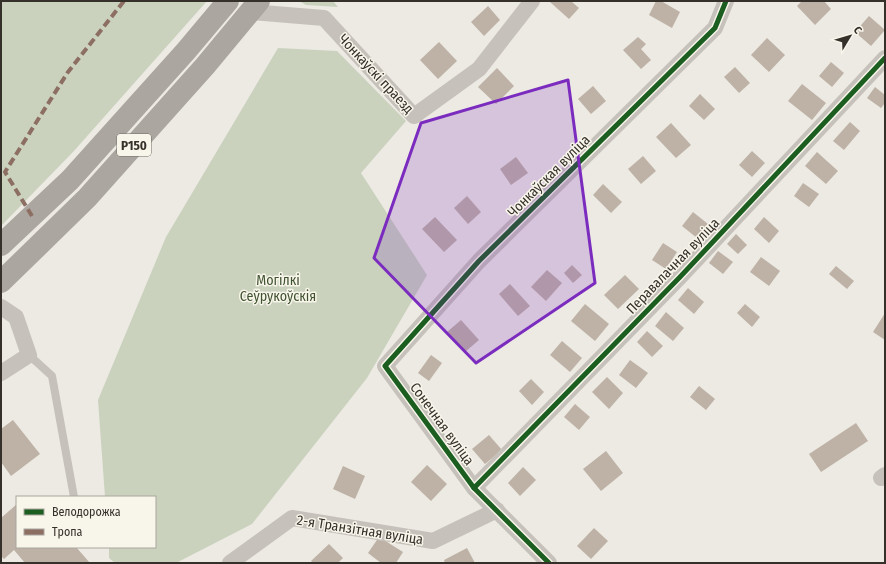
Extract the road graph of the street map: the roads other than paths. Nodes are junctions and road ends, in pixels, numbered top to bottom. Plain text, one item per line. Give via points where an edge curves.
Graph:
1 (228, 1) edge
2 (532, 1) edge
3 (726, 1) edge
4 (254, 6) edge
5 (186, 51) junction
6 (885, 58) edge
7 (205, 66) junction
8 (1, 245) edge
9 (1, 282) edge
10 (1, 307) edge
11 (29, 355) junction
12 (385, 366) joint
13 (1, 373) edge
14 (474, 488) junction
15 (74, 496) edge
16 (497, 510) junction
17 (230, 563) edge
18 (549, 563) edge

1 - 5 main road, Р150
2 - 4 street, Чонкаўскі праезд via 479,69 414,116 324,18
3 - 12 street, Чонкаўская вуліца via 715,28 479,261
4 - 7 main road, Р150
5 - 7 main road
5 - 8 main road, Р150 via 70,180
6 - 14 street, Перавалачная вуліца via 680,277
7 - 9 main road, Р150 via 86,198
10 - 11 street via 16,317
11 - 13 street
11 - 15 lane via 52,376
12 - 14 street, Сонечная вуліца
14 - 16 street, Сонечная вуліца
16 - 17 street, 2-я Транзітная вуліца via 433,541 292,518
16 - 18 street, Сонечная вуліца

